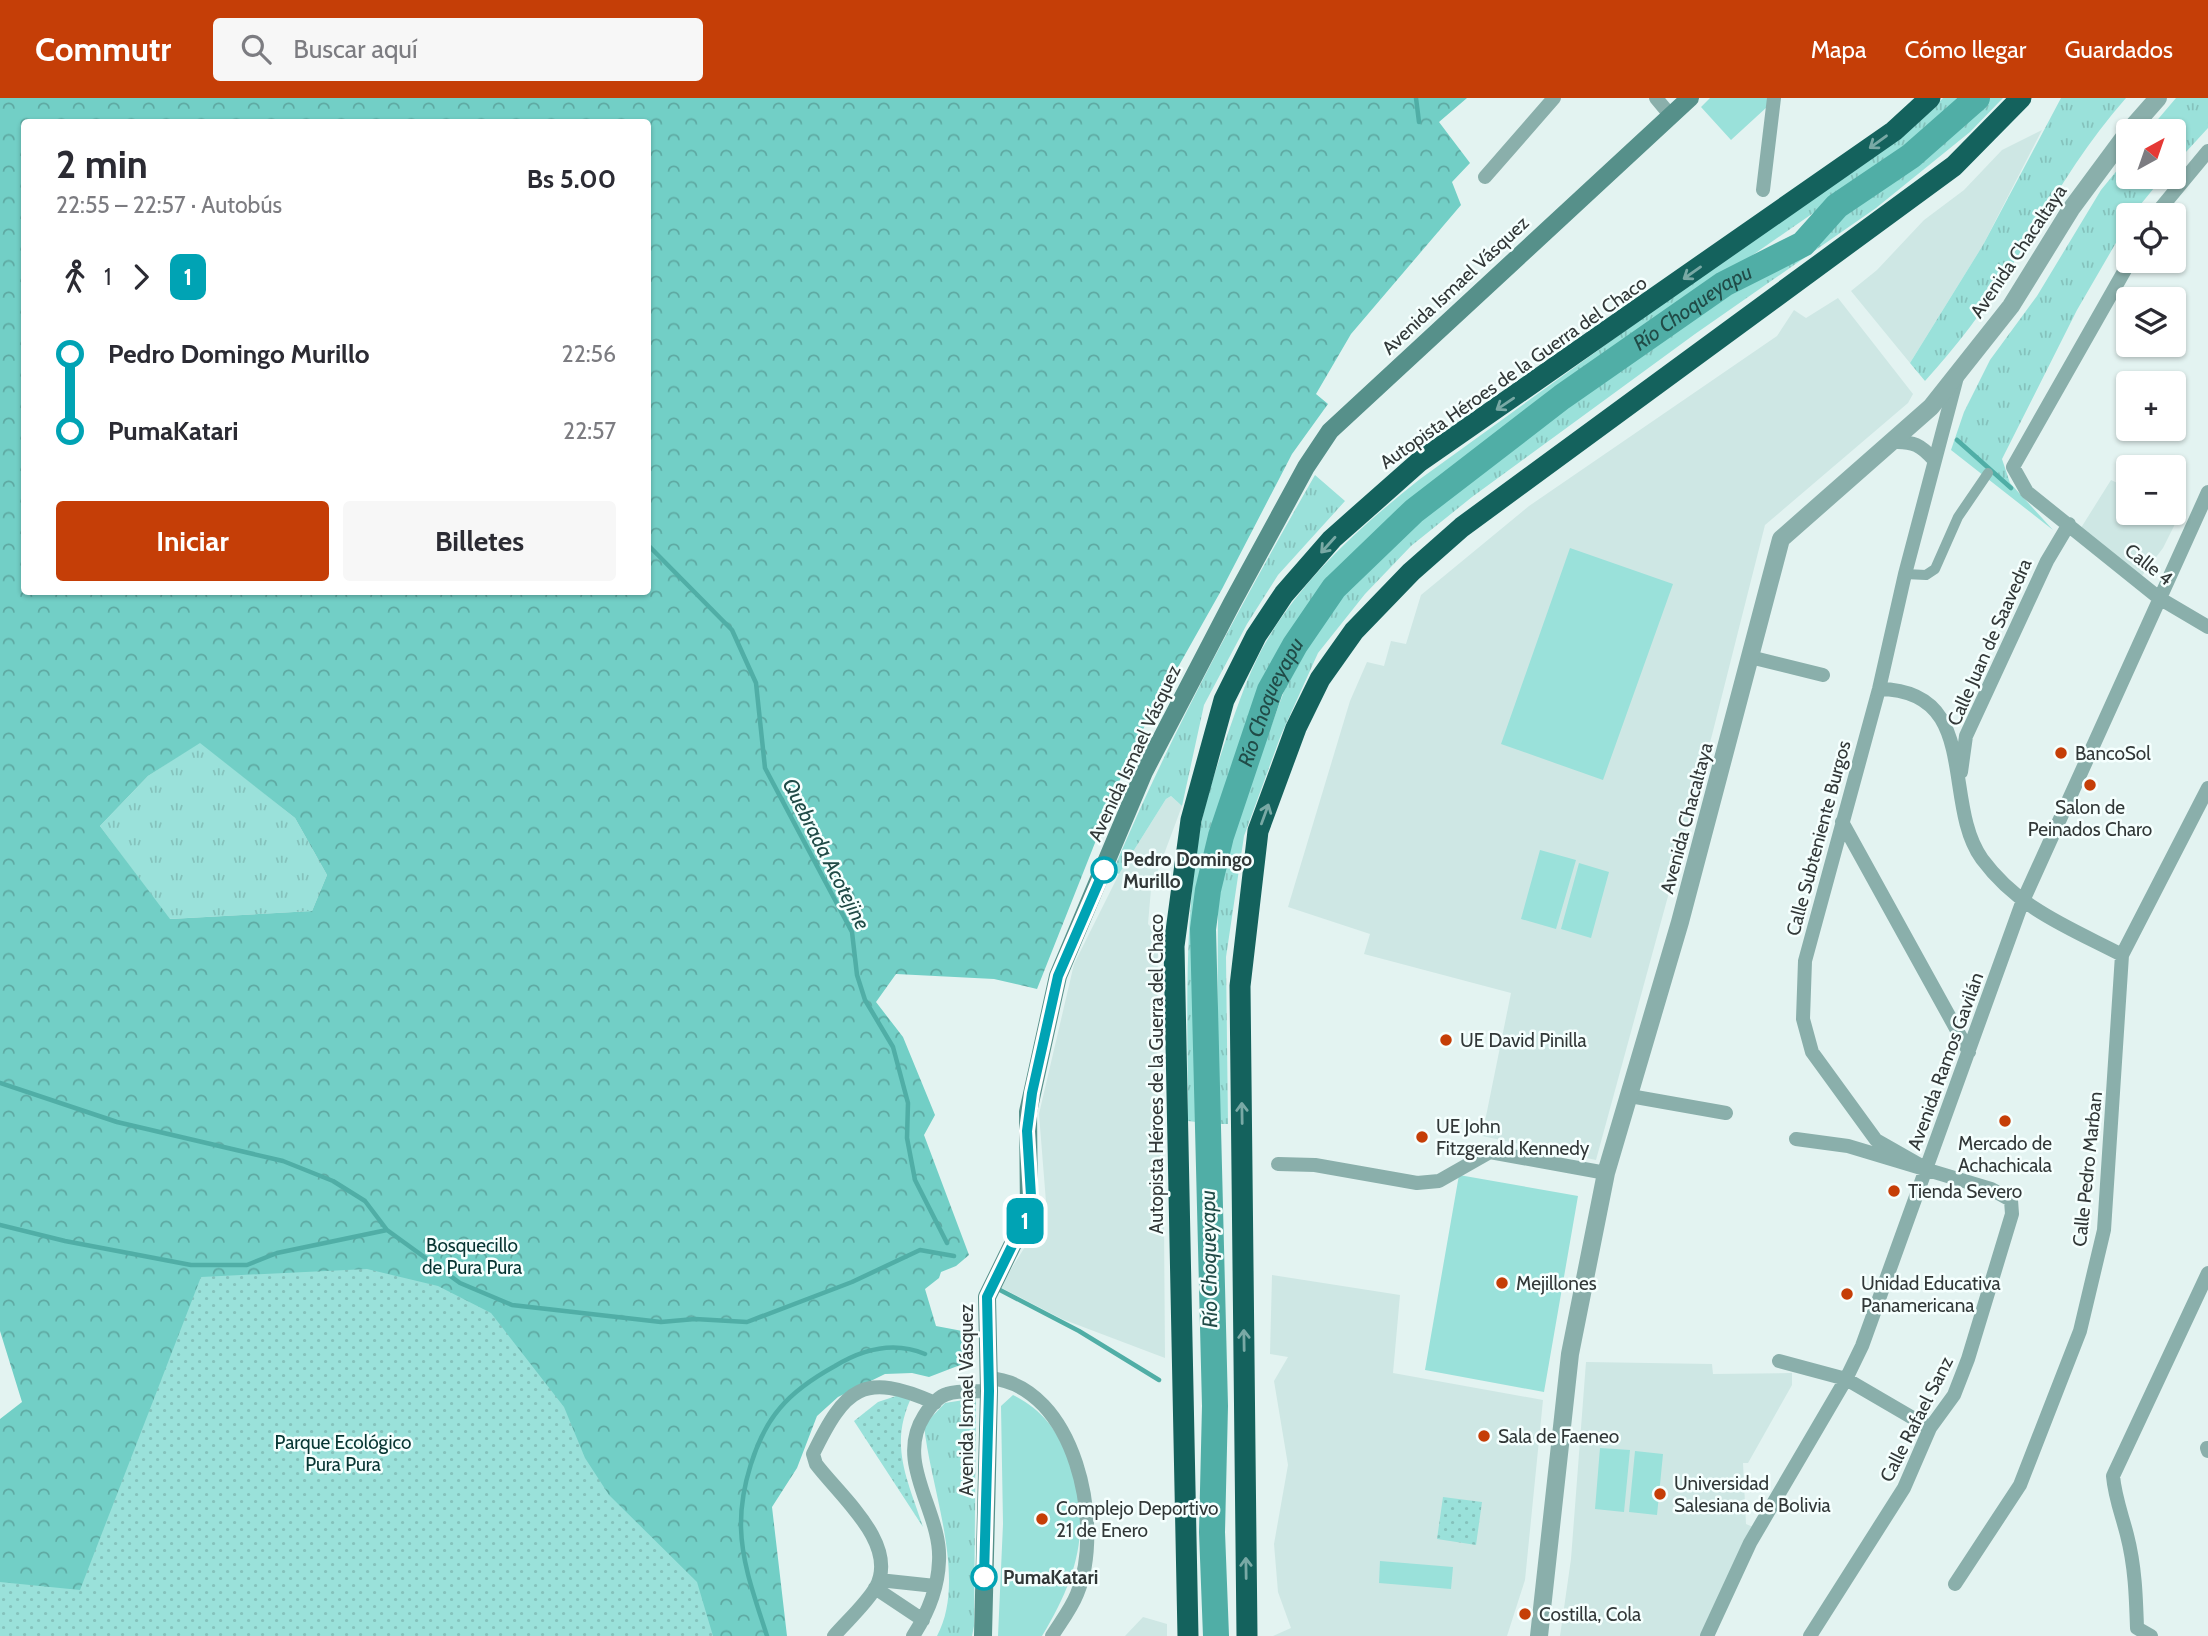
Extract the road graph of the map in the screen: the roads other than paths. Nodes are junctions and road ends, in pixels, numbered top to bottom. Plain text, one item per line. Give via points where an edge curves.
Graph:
1 (1554, 98) edge
2 (1656, 98) edge
3 (1690, 98) edge
4 (1774, 98) edge
5 (1930, 98) edge
6 (2021, 98) edge
7 (2158, 98) edge
8 (1671, 116) junction
9 (2139, 119) edge
10 (2116, 148) edge
11 (2208, 151) edge
12 (1485, 177) dead end
13 (1763, 190) dead end
14 (2165, 203) edge
15 (2123, 273) edge
16 (1958, 373) junction
17 (1893, 442) junction
18 (1934, 460) junction
19 (1988, 473) dead end
20 (2208, 492) edge
21 (2069, 524) junction
22 (1905, 574) junction
23 (2159, 597) junction
24 (2208, 627) edge
25 (1750, 657) junction
26 (1823, 675) dead end
27 (1879, 689) junction
28 (1959, 781) junction
29 (2208, 788) edge
30 (1842, 822) junction
31 (2022, 902) junction
32 (2122, 955) junction
33 (1969, 1052) junction
34 (1630, 1096) junction
35 (1726, 1113) dead end
36 (1796, 1139) dead end
37 (1278, 1164) dead end
38 (1927, 1168) junction
39 (1606, 1173) junction
40 (2208, 1273) edge
41 (1779, 1361) dead end
42 (1846, 1379) junction
43 (989, 1385) junction
44 (935, 1403) junction
45 (1930, 1428) junction
46 (877, 1584) junction
47 (1955, 1584) dead end
48 (935, 1586) junction
49 (923, 1620) junction
50 (834, 1636) edge
51 (913, 1636) edge
52 (983, 1636) edge
53 (1052, 1636) edge
54 (1188, 1636) edge
55 (1247, 1636) edge
56 (1539, 1636) edge
57 (1707, 1636) edge
58 (1810, 1636) edge
59 (2151, 1636) edge

1 - 12 street
2 - 8 street
3 - 8 main road, Avenida Ismael Vásquez
4 - 13 street
5 -> 54 highway, Autopista Héroes de la Guerra del Chaco via 1894,131 1419,462 1332,539 1284,594 1223,700 1191,820 1174,946
55 -> 6 highway via 1240,986 1258,831 1296,728 1320,679 1354,631 1462,527 1954,166
7 - 9 street, Avenida Chacaltaya
8 - 43 main road, Avenida Ismael Vásquez via 1330,431 1232,603 1144,772 1058,976 1028,1112 1029,1211 987,1297
10 - 16 street, Avenida Chacaltaya via 2071,209 2011,306
11 - 14 street
15 - 21 street, Calle 4 via 2013,467 2027,492
16 - 17 street, Avenida Chacaltaya via 1931,407
16 - 18 street, Calle Subteniente Burgos
17 - 18 street via 1921,446
17 - 25 street, Avenida Chacaltaya via 1781,539
18 - 22 street, Calle Subteniente Burgos
19 - 22 street via 1958,517 1935,569 1926,575
20 - 23 street, Avenida Ramos Gavilán
21 - 23 street, Calle 4
21 - 28 street, Calle Juan de Saavedra via 2047,561 1966,736
22 - 27 street, Calle Subteniente Burgos
23 - 24 street, Calle 4
23 - 31 street, Avenida Ramos Gavilán
25 - 26 street
25 - 34 street, Avenida Chacaltaya
27 - 28 street, Calle Juan de Saavedra via 1899,690 1930,705 1949,728
27 - 30 street, Calle Subteniente Burgos
28 - 31 street, Calle Juan de Saavedra via 1967,824 1980,856
29 - 32 street, Calle Pedro Marban
30 - 33 street
30 - 38 street, Calle Subteniente Burgos via 1805,961 1803,1019 1812,1052 1867,1130 1876,1140
31 - 32 street, Calle Juan de Saavedra
31 - 33 street, Avenida Ramos Gavilán
32 - 47 street, Calle Pedro Marban via 2104,1230 2080,1331 2020,1485
33 - 38 street, Avenida Ramos Gavilán
34 - 35 street
34 - 39 street, Avenida Chacaltaya
36 - 38 street via 1848,1146
37 - 39 street via 1315,1165 1417,1183 1439,1181 1490,1152
38 - 42 street, Avenida Ramos Gavilán via 1863,1346
38 - 45 street, Calle Rafael Sanz via 2011,1200 2011,1224 1968,1359 1954,1395
39 - 56 street, Avenida Chacaltaya via 1570,1354
40 - 59 street via 2113,1476 2135,1572 2137,1628
41 - 42 street
42 - 45 street
42 - 57 street, Avenida Ramos Gavilán via 1750,1543
43 - 44 street via 949,1394
43 - 52 main road, Avenida Ismael Vásquez
43 - 53 street via 1018,1385 1044,1407 1075,1453 1086,1529 1082,1574 1077,1594
44 - 46 street via 903,1389 858,1393 834,1412 813,1454 879,1547 882,1562
44 - 48 street via 921,1420 914,1452 937,1535 940,1560
45 - 58 street, Calle Rafael Sanz via 1903,1488
46 - 48 street
46 - 49 street
46 - 50 street
48 - 49 street
49 - 51 street

